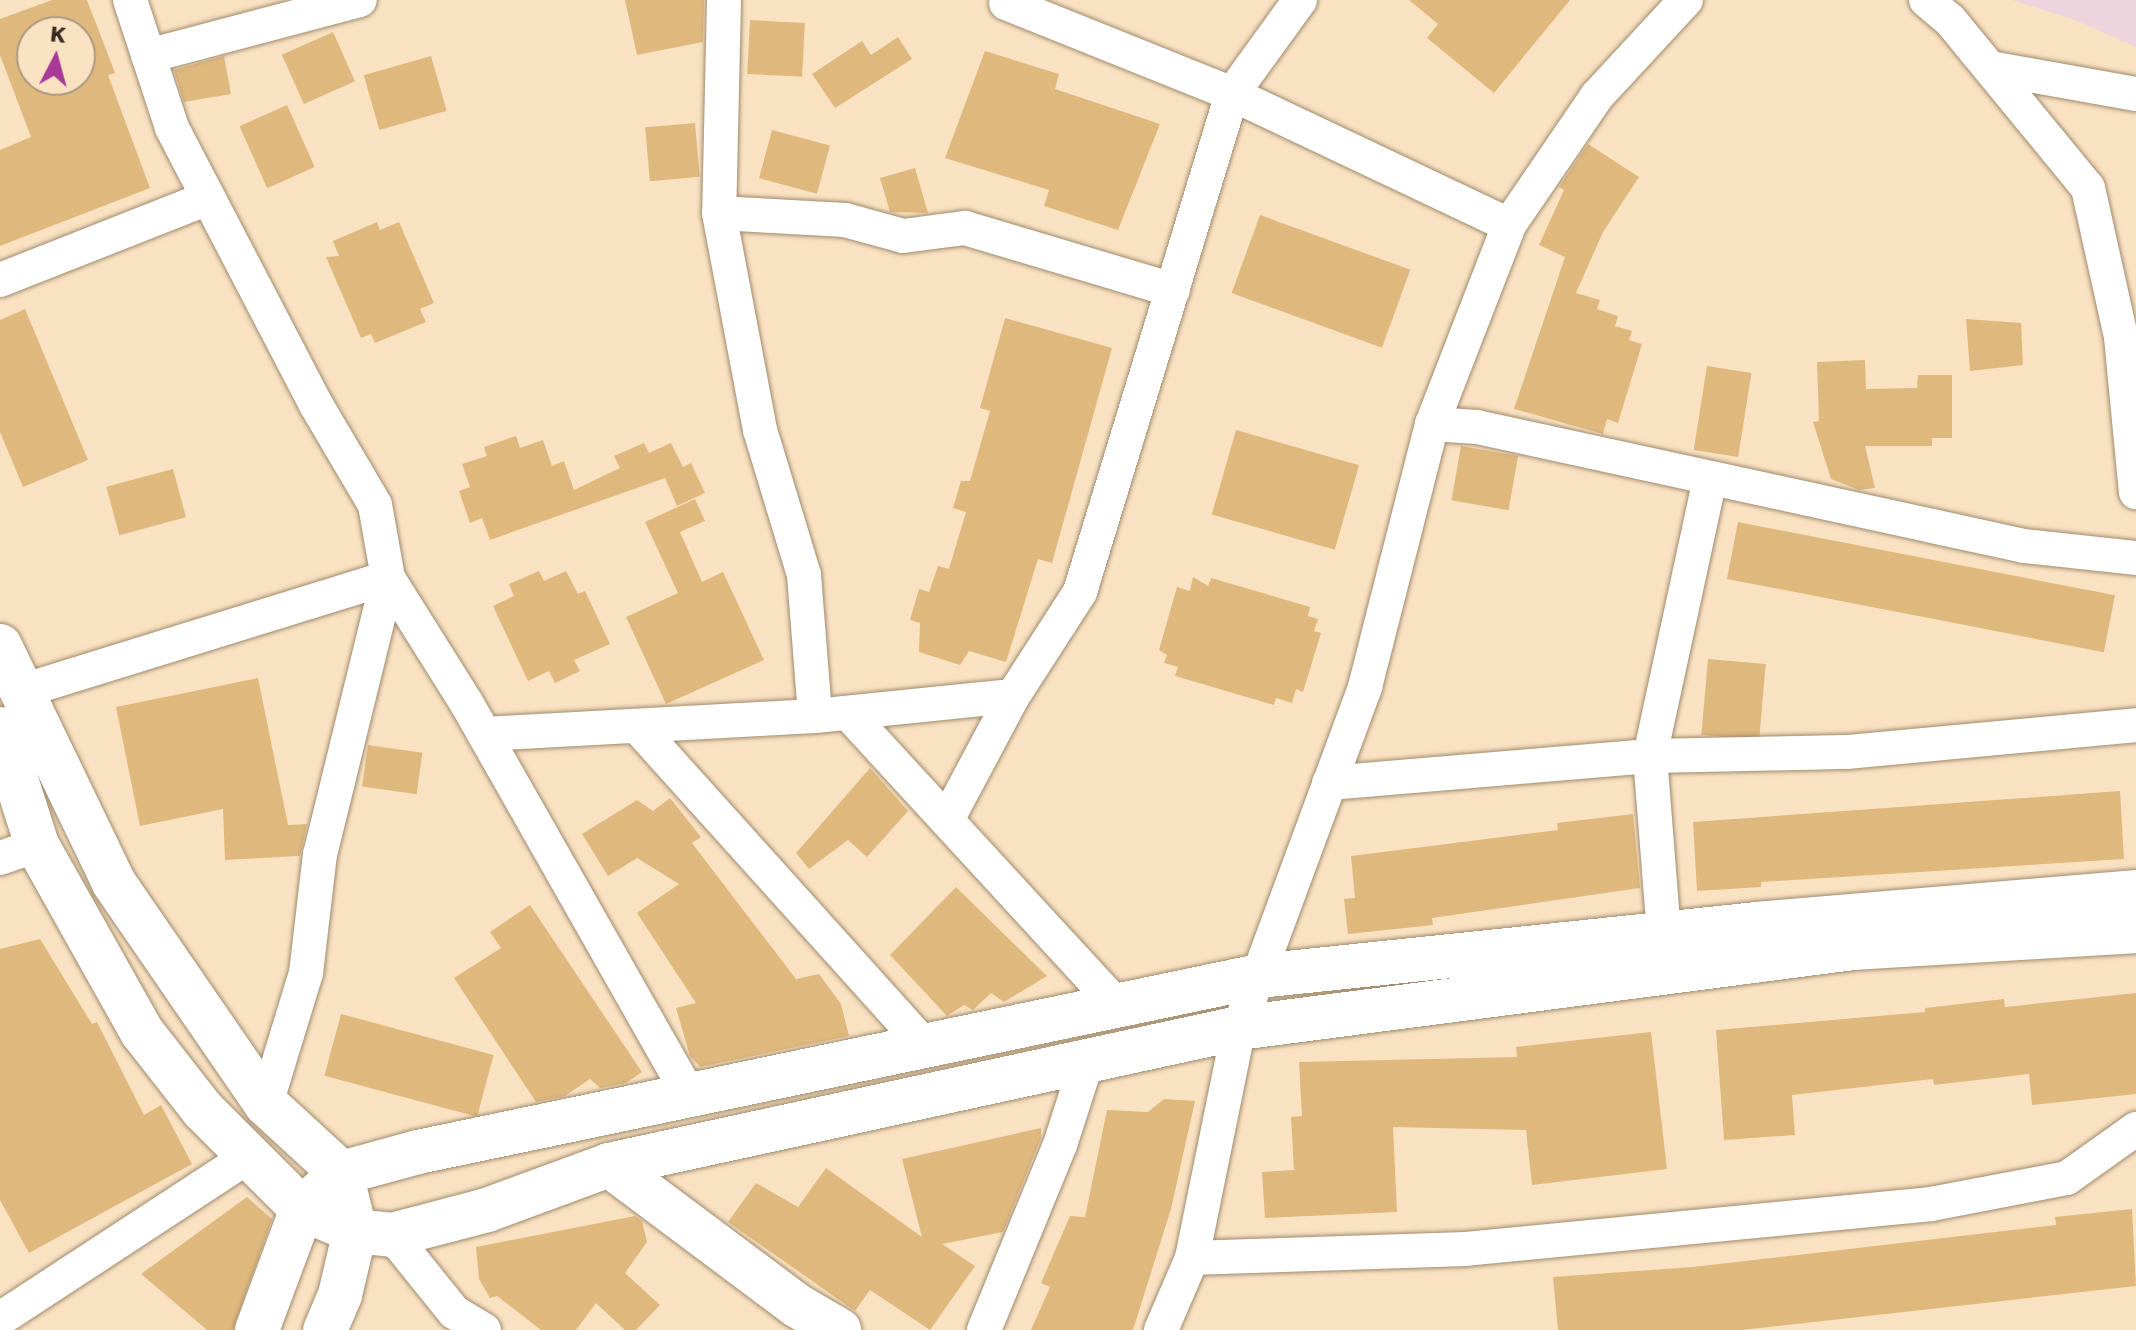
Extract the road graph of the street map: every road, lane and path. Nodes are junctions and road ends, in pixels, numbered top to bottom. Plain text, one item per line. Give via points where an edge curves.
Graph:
1 (130, 0) edge
2 (360, 0) edge
3 (724, 0) edge
4 (1300, 0) edge
5 (1686, 0) edge
6 (1926, 0) edge
7 (1006, 3) dead end
8 (148, 56) junction
9 (1990, 68) junction
10 (1232, 94) junction
11 (2136, 94) edge
12 (208, 198) junction
13 (719, 213) junction
14 (1509, 225) junction
15 (0, 280) edge
16 (1173, 290) junction
17 (2127, 320) edge
18 (1432, 424) junction
19 (1710, 478) junction
20 (2136, 492) edge
21 (2136, 558) edge
22 (388, 578) junction
23 (0, 646) edge
24 (22, 691) junction
25 (1013, 696) junction
26 (832, 715) junction
27 (2136, 725) edge
28 (637, 726) junction
29 (0, 729) edge
30 (484, 734) junction
31 (1650, 756) junction
32 (1329, 783) junction
33 (947, 820) junction
34 (19, 851) edge
35 (2136, 892) edge
36 (2136, 931) edge
37 (1664, 934) junction
38 (1259, 976) junction
39 (1117, 1006) junction
40 (1239, 1028) junction
41 (925, 1046) junction
42 (1087, 1061) junction
43 (689, 1095) junction
44 (266, 1104) junction
45 (2136, 1129) edge
46 (248, 1157) junction
47 (609, 1165) junction
48 (341, 1173) junction
49 (302, 1209) junction
50 (373, 1233) junction
51 (1192, 1258) junction
52 (0, 1319) edge
53 (257, 1330) edge
54 (325, 1330) edge
55 (484, 1330) edge
56 (839, 1330) edge
57 (984, 1330) edge
58 (1161, 1330) edge

1 - 8 street
2 - 8 street
3 - 13 street
4 - 10 street
5 - 14 street via 1597,96
6 - 9 street
7 - 10 street
8 - 12 street via 172,128
9 - 11 street
9 - 17 street via 2088,188
10 - 14 street
10 - 16 street
12 - 15 street
12 - 22 street via 375,505
13 - 16 street via 845,220 903,236 965,228
13 - 26 street via 760,430 804,575
14 - 18 street
16 - 25 street via 1080,592
17 - 20 street
18 - 19 street via 1477,427
18 - 32 street via 1365,687
19 - 21 street via 2024,546
19 - 31 street
22 - 24 street
22 - 30 street
22 - 44 street via 320,854 306,973
23 - 24 main road
24 - 44 main road via 114,883
25 - 26 street
25 - 33 street
26 - 28 street
26 - 33 street
27 - 31 street via 1847,752
28 - 30 street
28 - 41 street
29 - 34 main road
30 - 43 street
31 - 32 street
31 - 37 street
32 - 38 street
33 - 39 street
34 - 46 main road via 142,1032
35 - 37 main road
36 - 40 main road via 1853,948
37 - 38 main road
38 - 39 main road
38 - 40 street
39 - 41 main road
40 - 42 main road
40 - 51 street
41 - 43 main road
42 - 47 main road
42 - 57 street via 1060,1145
43 - 48 main road
44 - 48 main road
45 - 51 street via 2067,1178 1931,1204 1465,1249
46 - 49 main road
46 - 52 street
47 - 50 main road via 487,1210
47 - 56 main road via 796,1305
48 - 49 main road
48 - 50 main road
49 - 50 main road
49 - 53 main road
50 - 54 main road
50 - 55 street via 454,1312
51 - 58 street

